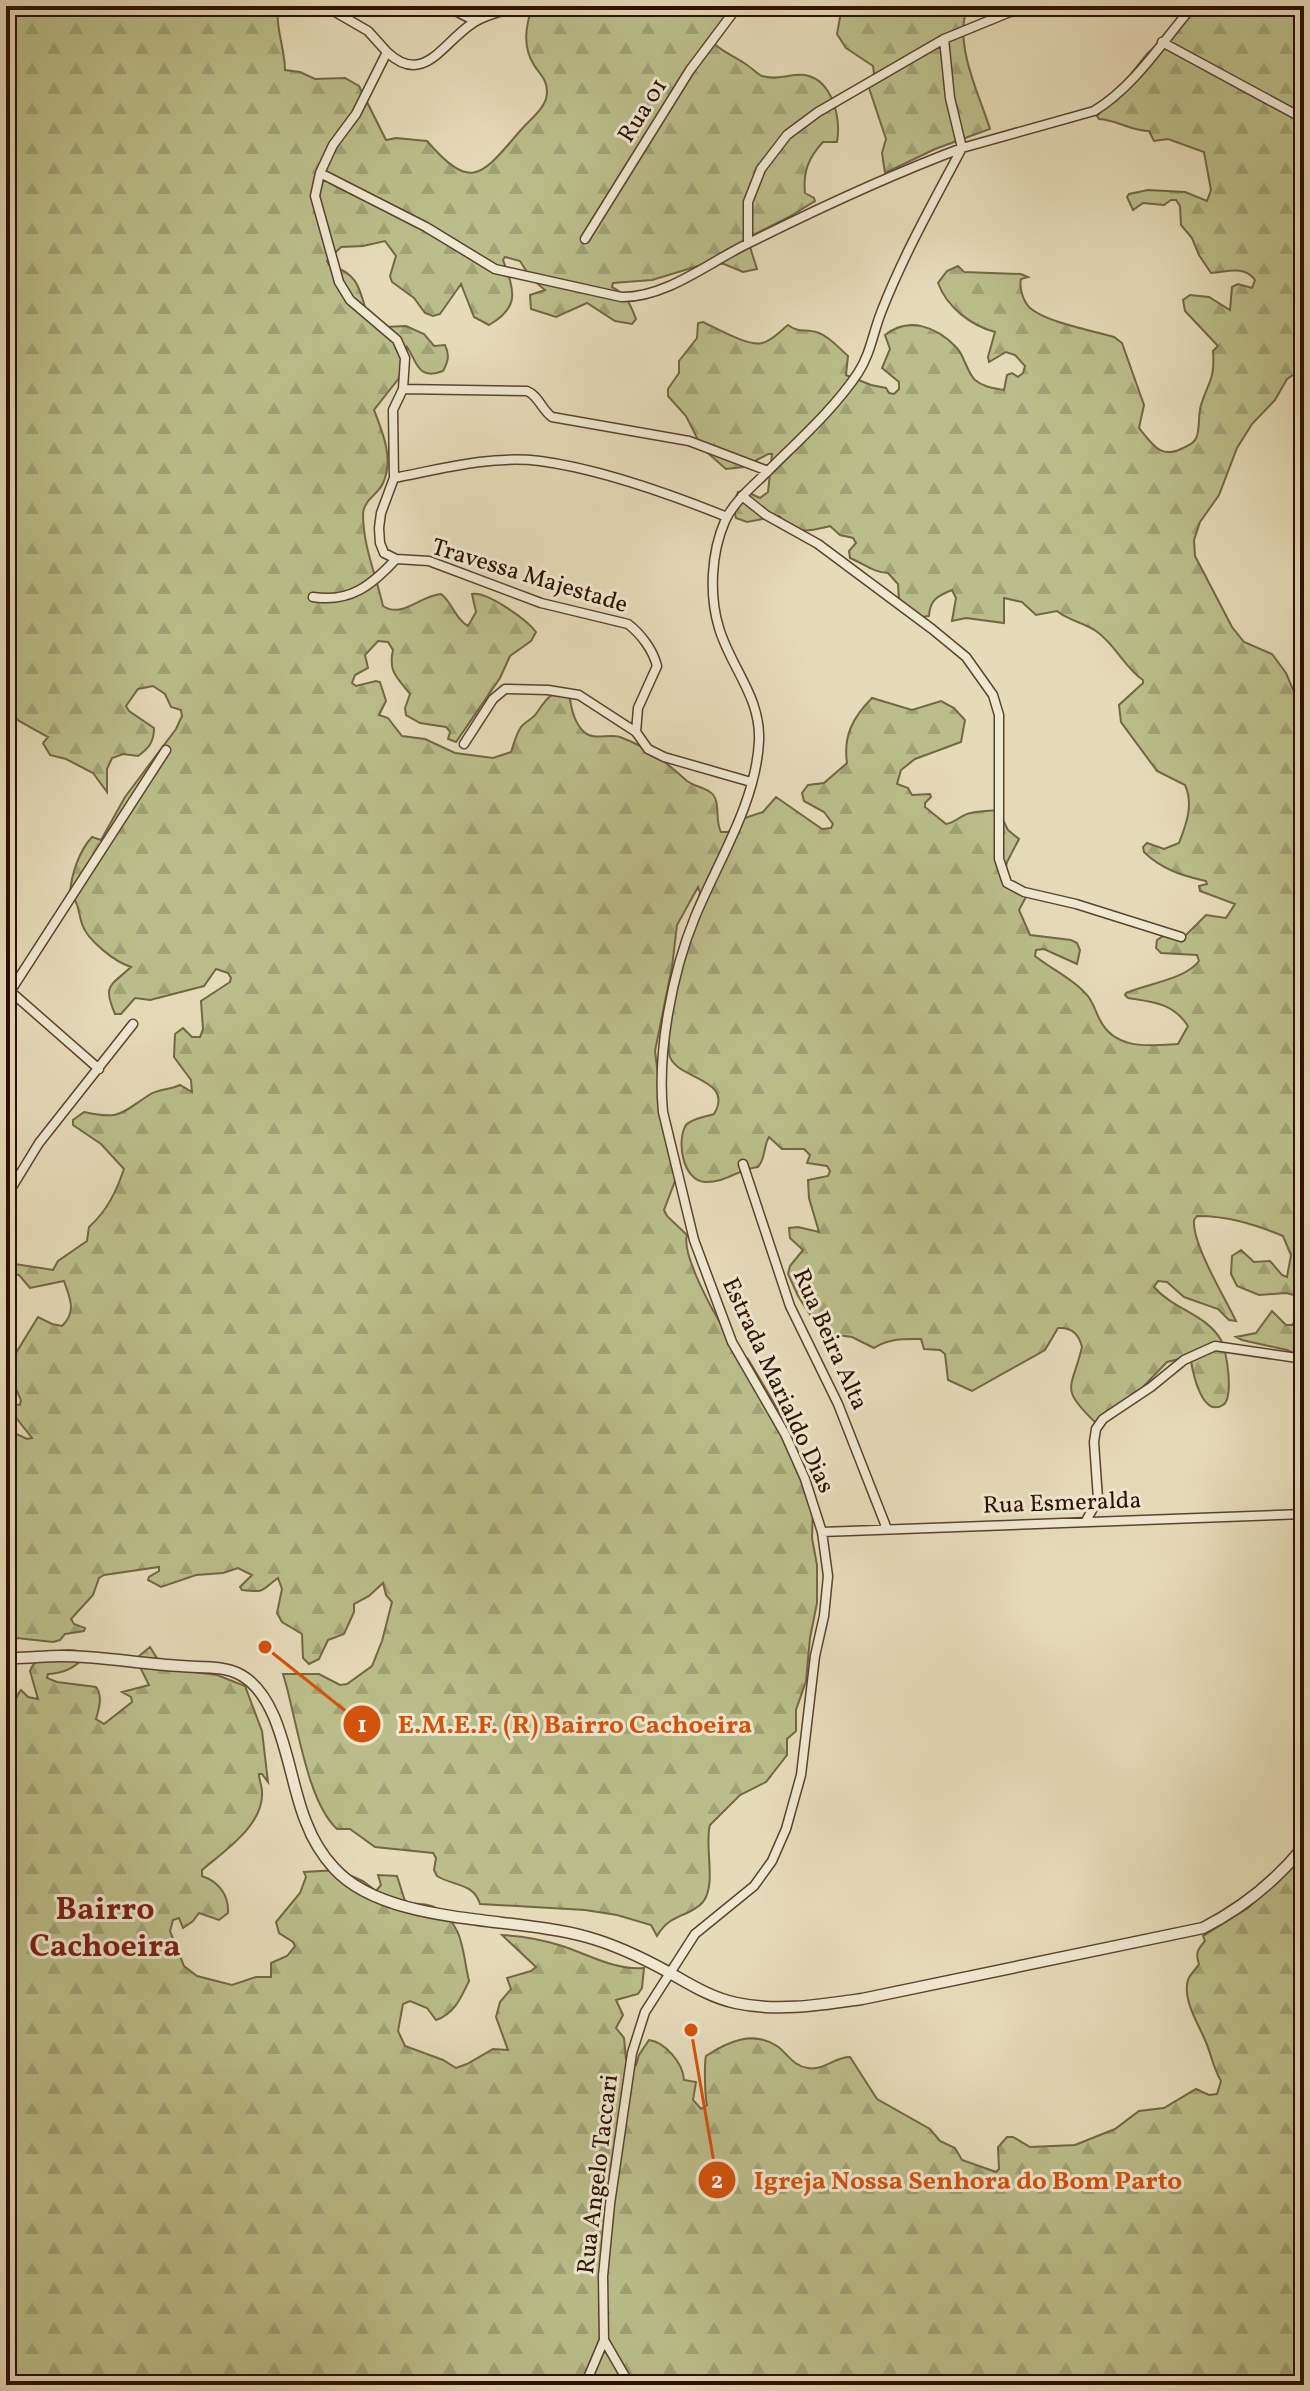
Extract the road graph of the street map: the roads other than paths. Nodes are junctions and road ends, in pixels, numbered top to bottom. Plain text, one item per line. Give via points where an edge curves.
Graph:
1 (325, 6) edge
2 (446, 6) edge
3 (520, 6) edge
4 (738, 6) edge
5 (993, 6) edge
6 (1056, 6) edge
7 (1193, 6) edge
8 (1010, 12) junction
9 (475, 21) junction
10 (944, 39) junction
11 (1162, 42) junction
12 (387, 52) junction
13 (1304, 119) edge
14 (962, 148) junction
15 (320, 173) junction
16 (585, 239) dead end
17 (748, 243) junction
18 (403, 389) junction
19 (768, 471) junction
20 (394, 478) junction
21 (742, 496) junction
22 (727, 517) junction
23 (396, 559) junction
24 (313, 597) dead end
25 (636, 732) junction
26 (464, 744) dead end
27 (166, 750) dead end
28 (751, 782) junction
29 (1181, 937) dead end
30 (8, 995) edge
31 (133, 1024) dead end
32 (99, 1069) junction
33 (743, 1164) dead end
34 (6, 1197) edge
35 (1304, 1359) edge
36 (1304, 1514) edge
37 (1086, 1521) junction
38 (887, 1529) junction
39 (822, 1532) junction
40 (6, 1658) edge
41 (1304, 1846) edge
42 (670, 1973) junction
43 (604, 2340) junction
44 (585, 2385) edge
45 (630, 2385) edge

1 - 12 street via 368,31
2 - 9 street
3 - 9 street
4 - 16 street, Rua 01 via 690,70
5 - 8 street
6 - 8 street
7 - 11 street
8 - 10 street
9 - 12 street via 416,67 398,63
10 - 14 street
10 - 17 street via 787,135 761,169 748,202
11 - 13 street
11 - 14 street via 1130,84 1094,111
12 - 15 street
14 - 17 street
14 - 19 street, Estrada Marialdo Dias via 921,224 860,371
15 - 17 street via 495,269 621,297 658,291
15 - 18 street via 315,196 339,282 350,300 397,340 405,358
18 - 19 street via 527,391 552,417 689,441
18 - 20 street via 393,410
19 - 21 street, Estrada Marialdo Dias
20 - 22 street via 483,461 539,461 678,497
20 - 23 street via 379,528 384,553
21 - 22 street, Estrada Marialdo Dias
21 - 29 street via 818,544 932,629 982,676 999,715 999,859 1007,883
22 - 28 street, Estrada Marialdo Dias via 716,552 714,601 719,629 757,716 759,741
23 - 24 street, Travessa Majestade via 353,595
23 - 25 street, Travessa Majestade via 429,561 541,603 628,624 651,650 657,666 638,708
25 - 26 street via 579,695 514,688 493,699
25 - 28 street via 648,749 664,757
27 - 30 street
28 - 39 street, Estrada Marialdo Dias via 680,957 671,992 662,1102 694,1240 717,1303 732,1342 795,1457
30 - 32 street
31 - 32 street
32 - 34 street via 39,1143
33 - 38 street, Rua Beira Alta via 790,1306 838,1404
35 - 37 street via 1215,1346 1184,1360 1103,1419 1094,1442 1098,1499
36 - 37 street, Rua Esmeralda
37 - 38 street, Rua Esmeralda
38 - 39 street, Rua Esmeralda
39 - 42 street, Estrada Marialdo Dias via 828,1576 824,1616 801,1775 786,1829 754,1886 695,1934
40 - 42 street via 93,1657 241,1675 260,1694 274,1720 305,1820 320,1849 361,1890 420,1910 585,1936
41 - 42 street via 1265,1887 1203,1928 862,1999 761,2008 699,1990
42 - 43 street, Rua Angelo Taccari via 645,2012 632,2053 610,2204
43 - 44 street, Rua Angelo Taccari
43 - 45 street

